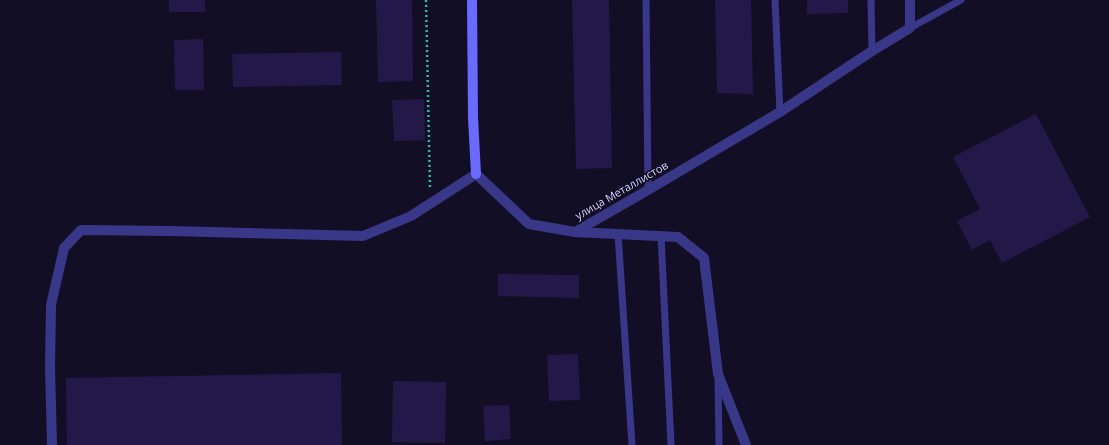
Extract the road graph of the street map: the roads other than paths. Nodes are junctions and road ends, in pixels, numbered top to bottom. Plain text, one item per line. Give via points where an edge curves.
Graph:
1 (472, 0) edge
2 (646, 0) edge
3 (775, 0) edge
4 (872, 0) edge
5 (910, 0) edge
6 (961, 0) edge
7 (910, 28) junction
8 (872, 51) junction
9 (780, 112) junction
10 (476, 174) junction
11 (648, 190) junction
12 (575, 232) junction
13 (618, 234) junction
14 (660, 236) junction
15 (718, 374) junction
16 (52, 445) edge
17 (632, 445) edge
18 (671, 445) edge
19 (719, 445) edge
20 (746, 445) edge

1 - 10 street
2 - 11 lane
3 - 9 lane
4 - 8 lane
5 - 7 street
6 - 7 lane, улица Металлистов
7 - 8 street, улица Металлистов
8 - 9 street, улица Металлистов
9 - 11 street, улица Металлистов
10 - 12 street, улица Металлистов via 529,224
10 - 16 street via 411,216 363,236 81,230 64,248 51,305
11 - 12 street, улица Металлистов
12 - 13 street
13 - 14 street
13 - 17 lane
14 - 15 street via 678,237 704,258
14 - 18 lane
15 - 19 lane
15 - 20 street

